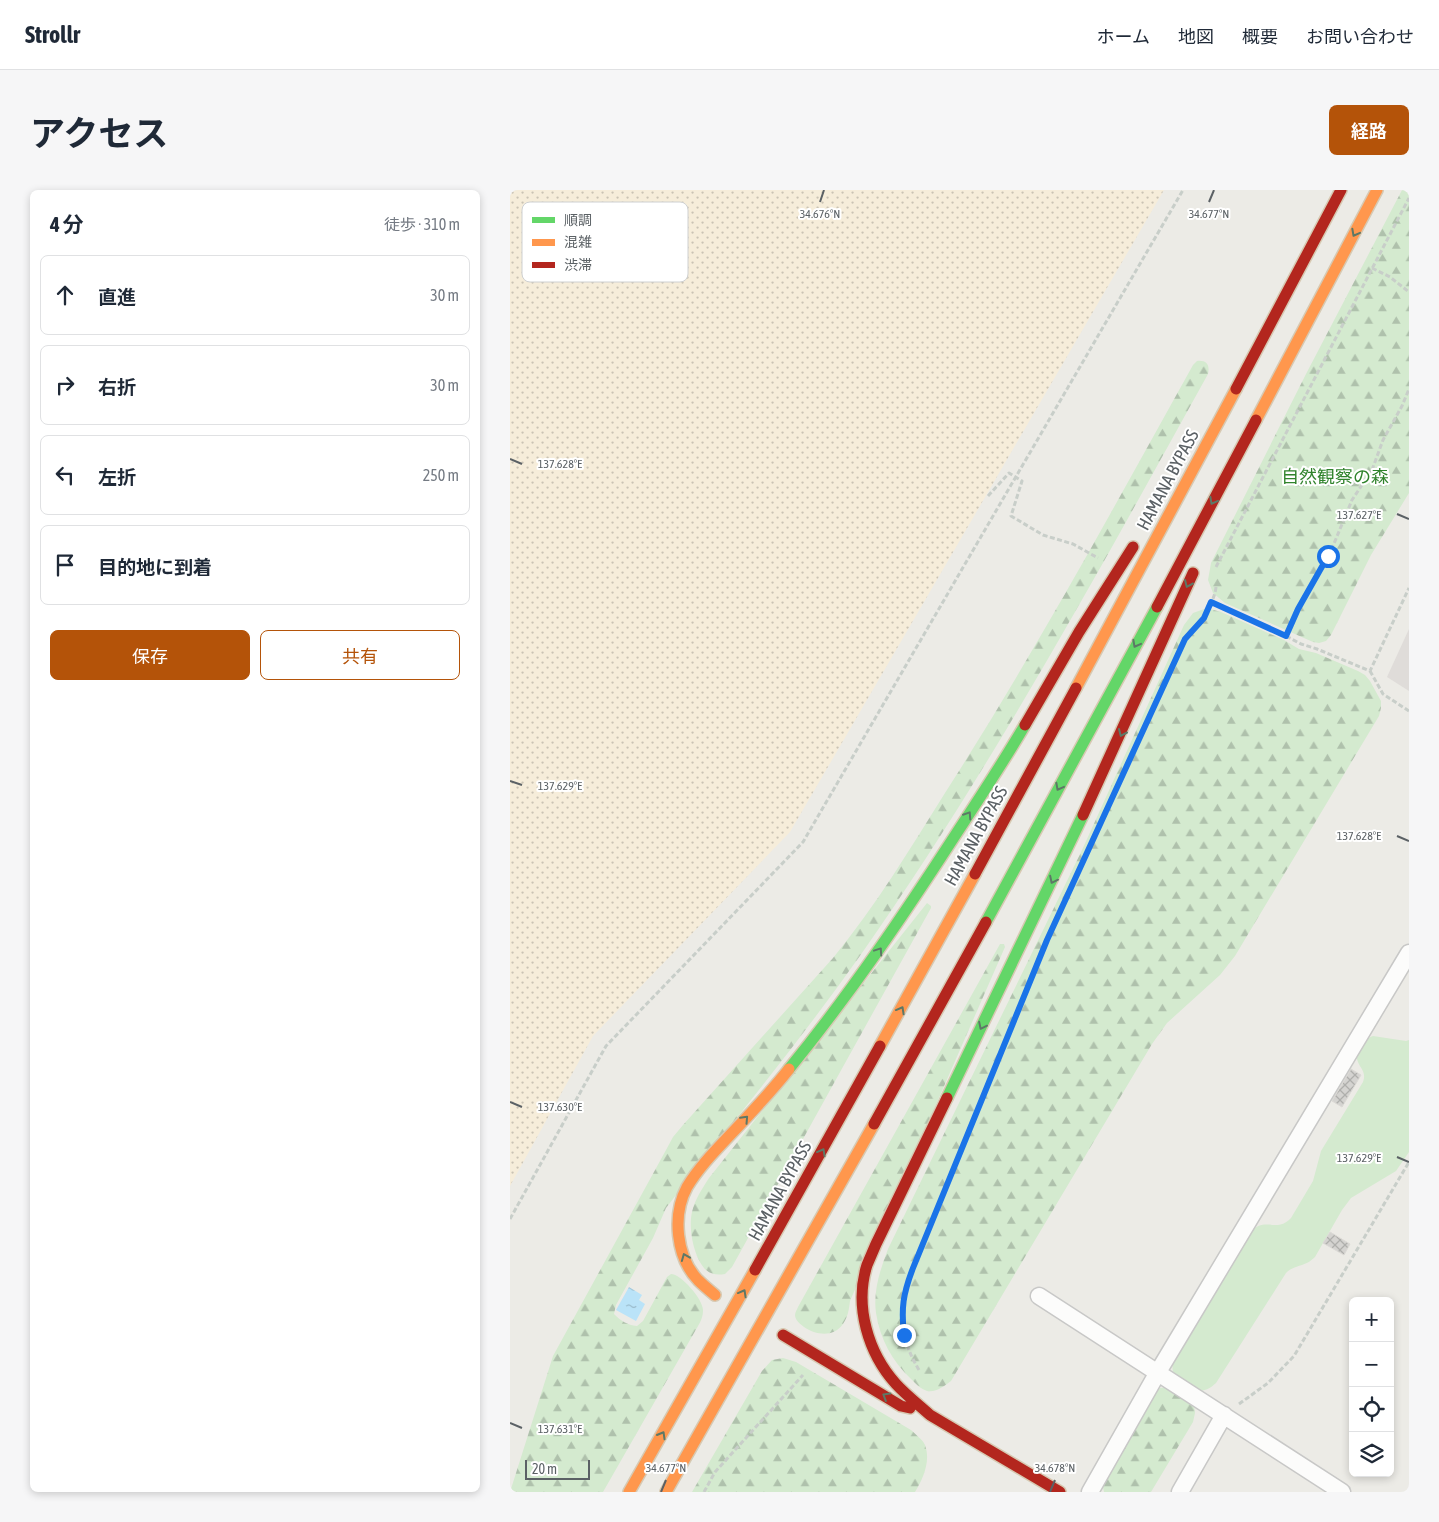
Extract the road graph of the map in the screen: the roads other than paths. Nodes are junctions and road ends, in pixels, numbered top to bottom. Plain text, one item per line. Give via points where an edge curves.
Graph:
1 (1341, 190) edge
2 (1377, 190) edge
3 (1258, 349) junction
4 (1286, 364) junction
5 (1169, 490) dead end
6 (1222, 509) dead end
7 (1137, 540) dead end
8 (1197, 563) dead end
9 (1409, 954) edge
10 (715, 1295) dead end
11 (1039, 1296) dead end
12 (783, 1335) dead end
13 (1158, 1372) junction
14 (930, 1415) junction
15 (1224, 1415) junction
16 (629, 1492) edge
17 (666, 1492) edge
18 (1060, 1492) edge
19 (1090, 1492) edge
20 (1180, 1492) edge
21 (1342, 1492) edge

1 - 3 main road, HAMANA BYPASS
2 -> 4 main road
3 - 5 main road
16 -> 3 main road, HAMANA BYPASS via 899,1014
4 - 6 main road
4 -> 17 main road via 927,1029
10 -> 7 main road via 697,1279 684,1259 678,1236 678,1212 686,1190 699,1169 773,1089 872,961 1011,748
8 -> 14 main road via 1088,808 867,1266 863,1314 868,1337 891,1378
9 - 13 street
11 - 13 street
14 -> 12 main road via 902,1406
13 - 15 street
13 - 19 street
14 - 18 main road
15 - 20 street
15 - 21 street

